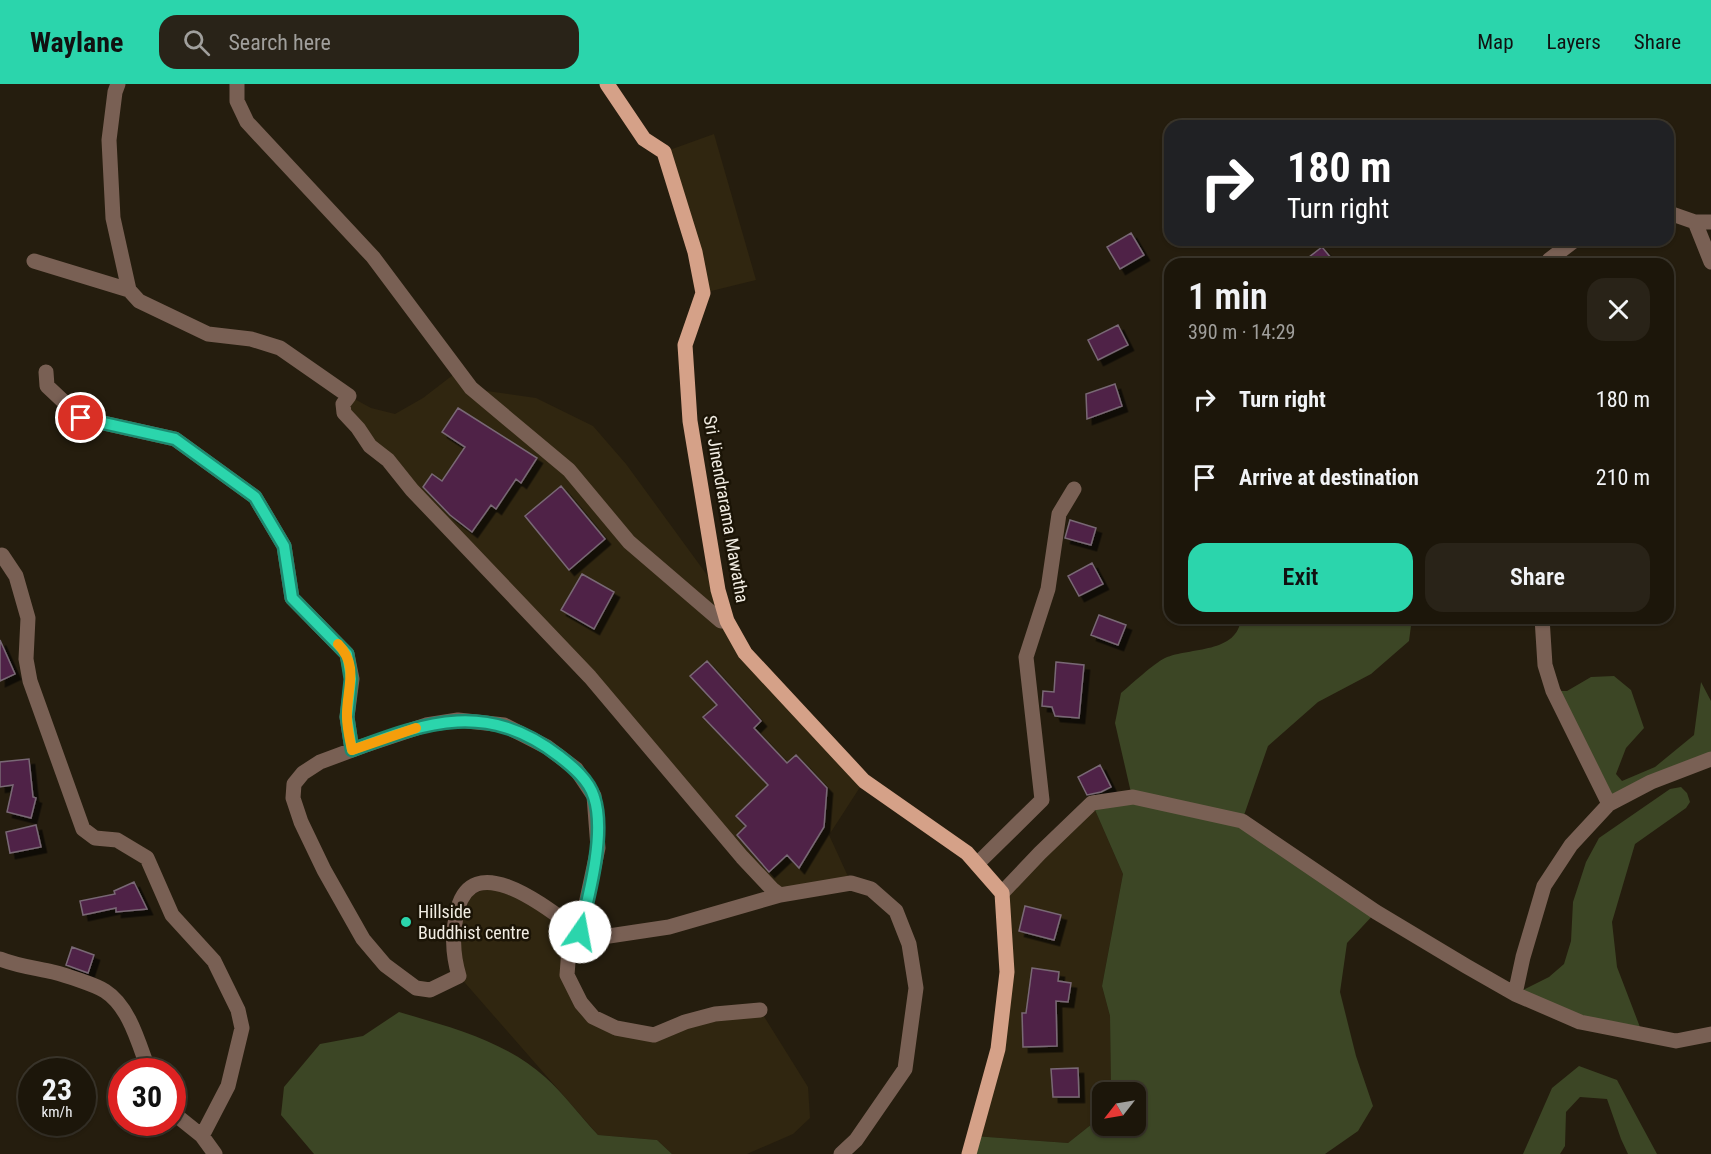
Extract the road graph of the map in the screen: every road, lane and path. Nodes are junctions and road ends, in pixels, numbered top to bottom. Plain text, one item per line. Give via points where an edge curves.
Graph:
1 (118, 84) edge
2 (237, 84) edge
3 (607, 84) edge
4 (1674, 216) edge
5 (1695, 222) junction
6 (1711, 222) edge
7 (1567, 246) edge
8 (1552, 258) edge
9 (34, 261) dead end
10 (1711, 262) edge
11 (129, 290) junction
12 (46, 372) dead end
13 (1074, 489) dead end
14 (2, 555) dead end
15 (727, 621) junction
16 (1542, 624) edge
17 (352, 750) junction
18 (1711, 759) edge
19 (1609, 804) junction
20 (977, 864) junction
21 (1002, 893) junction
22 (780, 895) junction
23 (580, 932) junction
24 (0, 959) edge
25 (1515, 994) junction
26 (760, 1010) dead end
27 (1711, 1034) edge
28 (144, 1058) edge
29 (186, 1123) edge
30 (202, 1136) junction
31 (215, 1154) edge
32 (841, 1154) edge
33 (969, 1154) edge

1 - 11 street via 109,140 113,218
2 - 15 street via 237,101 247,122 373,257 471,388 569,470 629,542 721,621
3 - 15 main road, Sri Jinendrarama Mawatha via 644,139 664,152 703,292 685,345 690,421 718,590
4 - 5 street
5 - 6 street
5 - 10 street
7 - 8 street
9 - 11 street
11 - 22 street via 139,301 208,334 251,339 279,348 349,396 343,404 344,413 370,446 388,460 590,677 742,857
12 - 17 street via 47,386 81,418 175,439 255,497 284,546 292,598 347,654 351,679 347,717
13 - 20 street via 1059,514 1048,589 1026,657 1042,800
14 - 30 street via 16,576 28,618 26,659 30,681 83,829 95,838 117,840 147,858 172,915 214,961 238,1010 242,1028 228,1086
15 - 20 main road, Sri Jinendrarama Mawatha via 745,653 864,781
16 - 19 street via 1545,665 1553,691
17 - 23 street via 426,725 458,720 504,725 547,747 576,769 594,796 598,848
17 - 23 street via 303,773 294,784 293,798 301,822 354,927 385,965 416,988 430,990 459,976 452,939 456,918 468,889 480,883 496,883 524,892
18 - 19 street via 1651,782
19 - 25 street via 1571,845 1544,886
20 - 21 main road, Sri Jinendrarama Mawatha
21 - 25 street via 1092,803 1132,797 1242,821 1376,912
21 - 33 main road via 1007,972 998,1049
22 - 23 street via 669,927 609,936
22 - 32 street via 851,883 871,889 897,911 909,944 916,988 905,1069 856,1140
23 - 26 street via 568,949 567,975 593,1017 616,1028 654,1035 715,1014
24 - 28 street via 104,990 119,1003
25 - 27 street via 1580,1023 1676,1041
29 - 30 street
30 - 31 street

